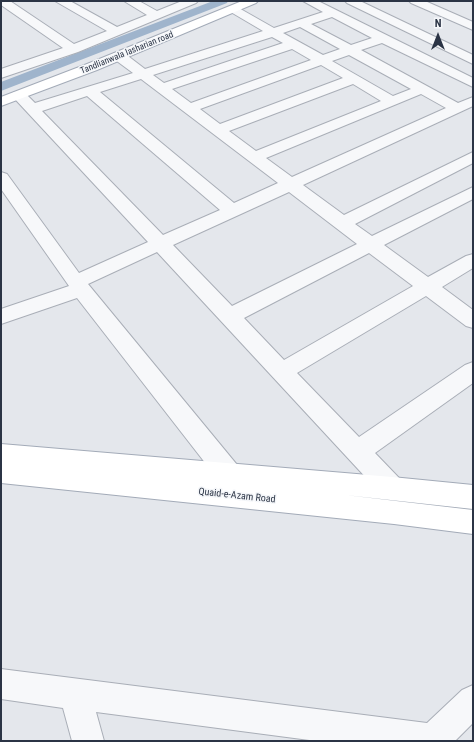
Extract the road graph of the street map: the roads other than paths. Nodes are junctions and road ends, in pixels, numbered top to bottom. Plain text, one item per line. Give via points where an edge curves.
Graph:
1 (2, 1) edge
2 (61, 1) edge
3 (130, 1) edge
4 (192, 1) edge
5 (252, 1) edge
6 (309, 1) edge
7 (415, 1) edge
8 (362, 3) edge
9 (233, 9) junction
10 (333, 13) junction
11 (156, 15) junction
12 (301, 23) junction
13 (473, 26) edge
14 (116, 31) junction
15 (273, 32) junction
16 (383, 38) junction
17 (294, 44) junction
18 (73, 49) junction
19 (351, 50) junction
20 (120, 56) junction
21 (473, 60) edge
22 (322, 61) junction
23 (4, 69) edge
24 (143, 73) junction
25 (354, 79) junction
26 (473, 83) edge
27 (162, 88) junction
28 (422, 89) junction
29 (89, 90) junction
30 (392, 101) junction
31 (473, 101) edge
32 (1, 102) edge
33 (26, 102) junction
34 (190, 108) junction
35 (457, 108) junction
36 (218, 130) junction
37 (473, 157) edge
38 (255, 158) junction
39 (1, 177) edge
40 (290, 184) junction
41 (473, 192) edge
42 (232, 211) junction
43 (342, 223) junction
44 (160, 244) junction
45 (371, 245) junction
46 (473, 260) edge
47 (79, 285) junction
48 (427, 287) junction
49 (1, 317) edge
50 (229, 317) junction
51 (473, 321) edge
52 (473, 370) edge
53 (282, 372) junction
54 (357, 452) junction
55 (1, 454) edge
56 (57, 468) junction
57 (1, 472) edge
58 (229, 474) junction
59 (392, 488) junction
60 (473, 497) edge
61 (473, 522) edge
62 (1, 684) edge
63 (75, 694) junction
64 (473, 701) edge
65 (88, 741) edge
66 (432, 741) edge

1 - 18 street
2 - 14 street
3 - 11 street
4 - 11 street
5 - 9 main road, Tandlianwala lasharian road
6 - 10 street
7 - 13 street
8 - 21 street
9 - 15 street
9 - 20 main road, Tandlianwala lasharian road
10 - 12 street
10 - 16 street
11 - 14 street
12 - 15 street
12 - 19 street
14 - 18 street
15 - 17 street
15 - 24 street
16 - 19 street
16 - 26 street
17 - 22 street
17 - 27 street
18 - 23 street
19 - 22 street
19 - 28 street
20 - 24 street
20 - 33 main road, Tandlianwala lasharian road
22 - 25 street
22 - 34 street
24 - 27 street
24 - 29 street
25 - 30 street
25 - 36 street
27 - 34 street
28 - 30 street
28 - 35 street
29 - 33 street
29 - 42 street
30 - 38 street
31 - 35 street
32 - 33 main road, Tandlianwala lasharian road
33 - 44 street
34 - 36 street
35 - 40 street
36 - 38 street
37 - 43 street
38 - 40 street
39 - 47 street
40 - 42 street
40 - 43 street
41 - 45 street
42 - 44 street
43 - 45 street
44 - 47 street
44 - 50 street
45 - 48 street
45 - 50 street
46 - 48 street
47 - 49 street
47 - 58 street
48 - 51 street
48 - 53 street
50 - 53 street
52 - 54 street
53 - 54 street
54 - 59 street
55 - 56 main road, Quaid-e-Azam Road
56 - 57 main road, Quaid-e-Azam Road
56 - 58 main road, Quaid-e-Azam Road
56 - 61 main road, Quaid-e-Azam Road
58 - 59 main road, Quaid-e-Azam Road
59 - 60 main road, Quaid-e-Azam Road
62 - 63 street
63 - 65 street
63 - 66 street
64 - 66 street

